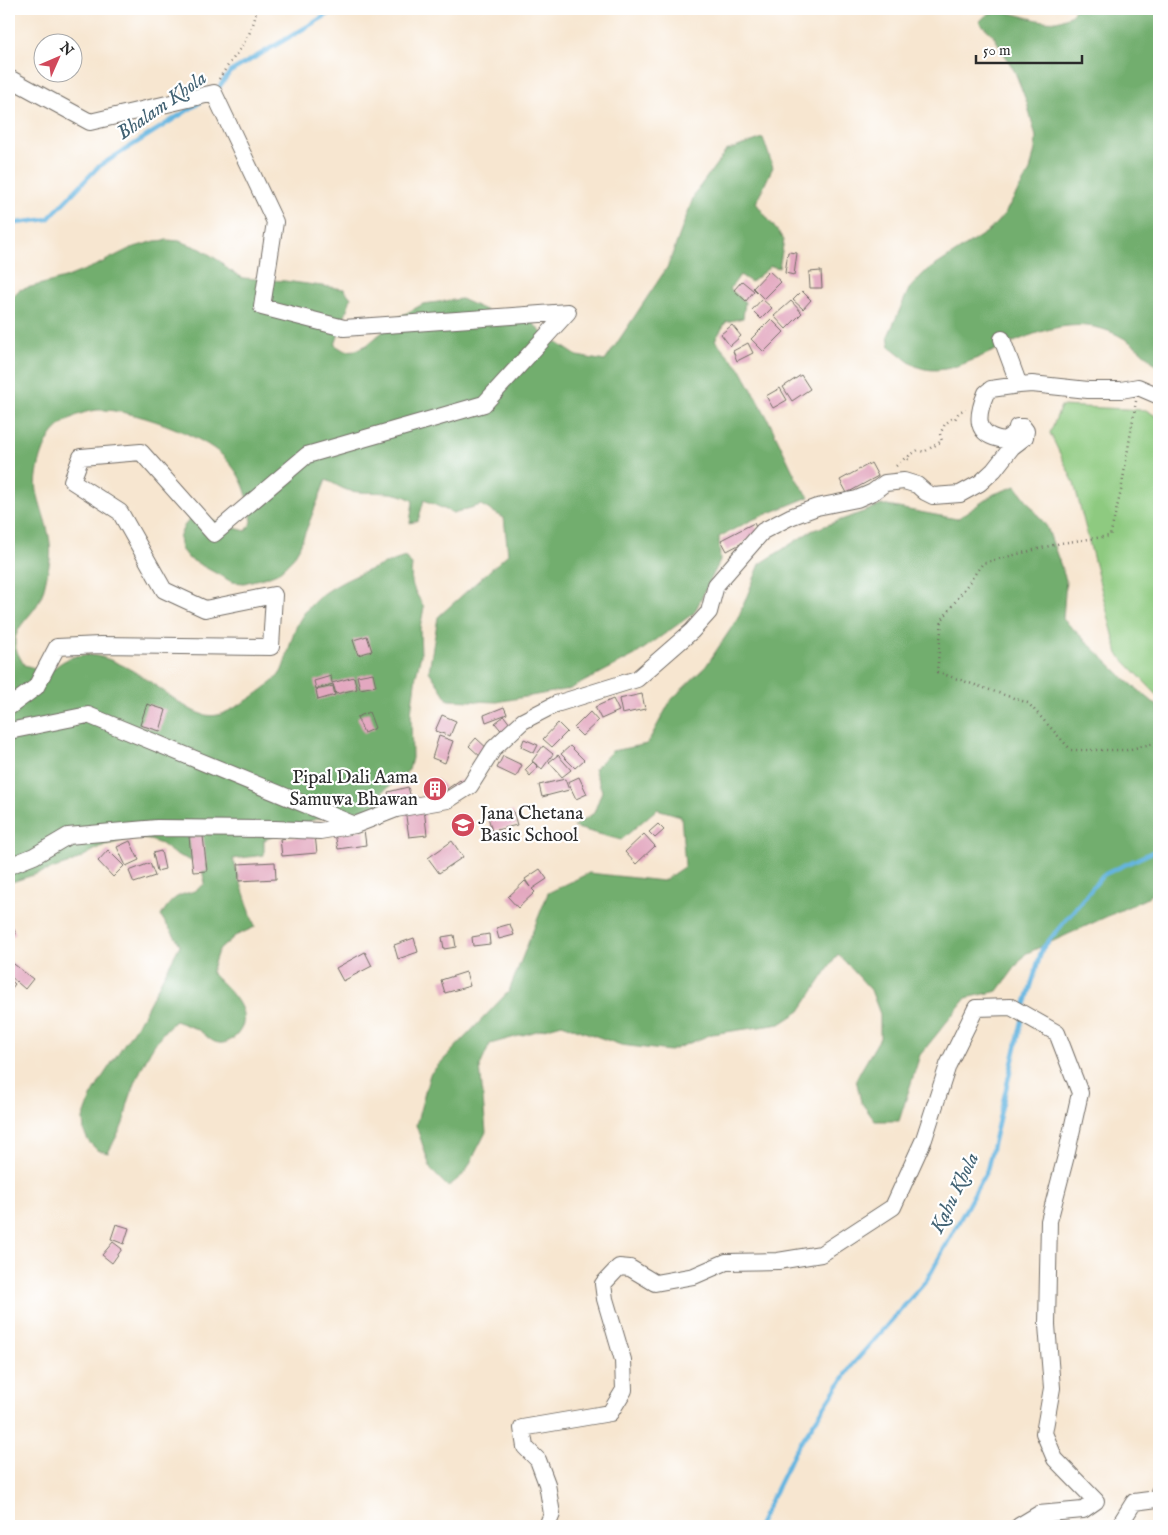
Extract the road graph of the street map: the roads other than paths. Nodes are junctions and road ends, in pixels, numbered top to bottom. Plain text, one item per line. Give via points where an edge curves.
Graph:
1 (9, 78) edge
2 (1002, 339) dead end
3 (1019, 384) junction
4 (1159, 396) edge
5 (9, 707) edge
6 (9, 731) edge
7 (355, 825) junction
8 (9, 866) edge
9 (1159, 1492) edge
10 (547, 1526) edge
11 (1019, 1526) edge
12 (1119, 1526) edge

1 - 5 street via 90,122 214,93 275,222 262,307 344,328 568,312 484,404 307,455 214,534 142,452 82,457 72,481 120,512 164,590 205,609 274,595 271,647 57,647 36,687
2 - 3 street
3 - 4 street via 1088,390 1138,388
3 - 7 street via 991,390 983,400 979,412 986,434 1005,440 1016,432 1017,427 1026,431 1025,437 980,483 960,494 933,496 917,484 904,481 887,483 874,492 817,507 763,531 716,585 709,612 636,680 556,704 523,721 494,748 470,786 448,800 396,809
6 - 7 street via 88,715
7 - 8 street via 320,831 157,828 68,836
9 - 12 street via 1157,1499 1134,1502
10 - 11 street via 552,1514 547,1484 538,1460 525,1447 522,1428 610,1413 624,1390 623,1360 605,1299 604,1284 611,1274 619,1267 630,1268 655,1283 694,1276 726,1262 778,1261 821,1254 893,1207 924,1138 948,1065 976,1008 1011,1007 1057,1033 1080,1092 1049,1221 1047,1325 1052,1388 1044,1433 1054,1459 1096,1501 1082,1510 1039,1514

